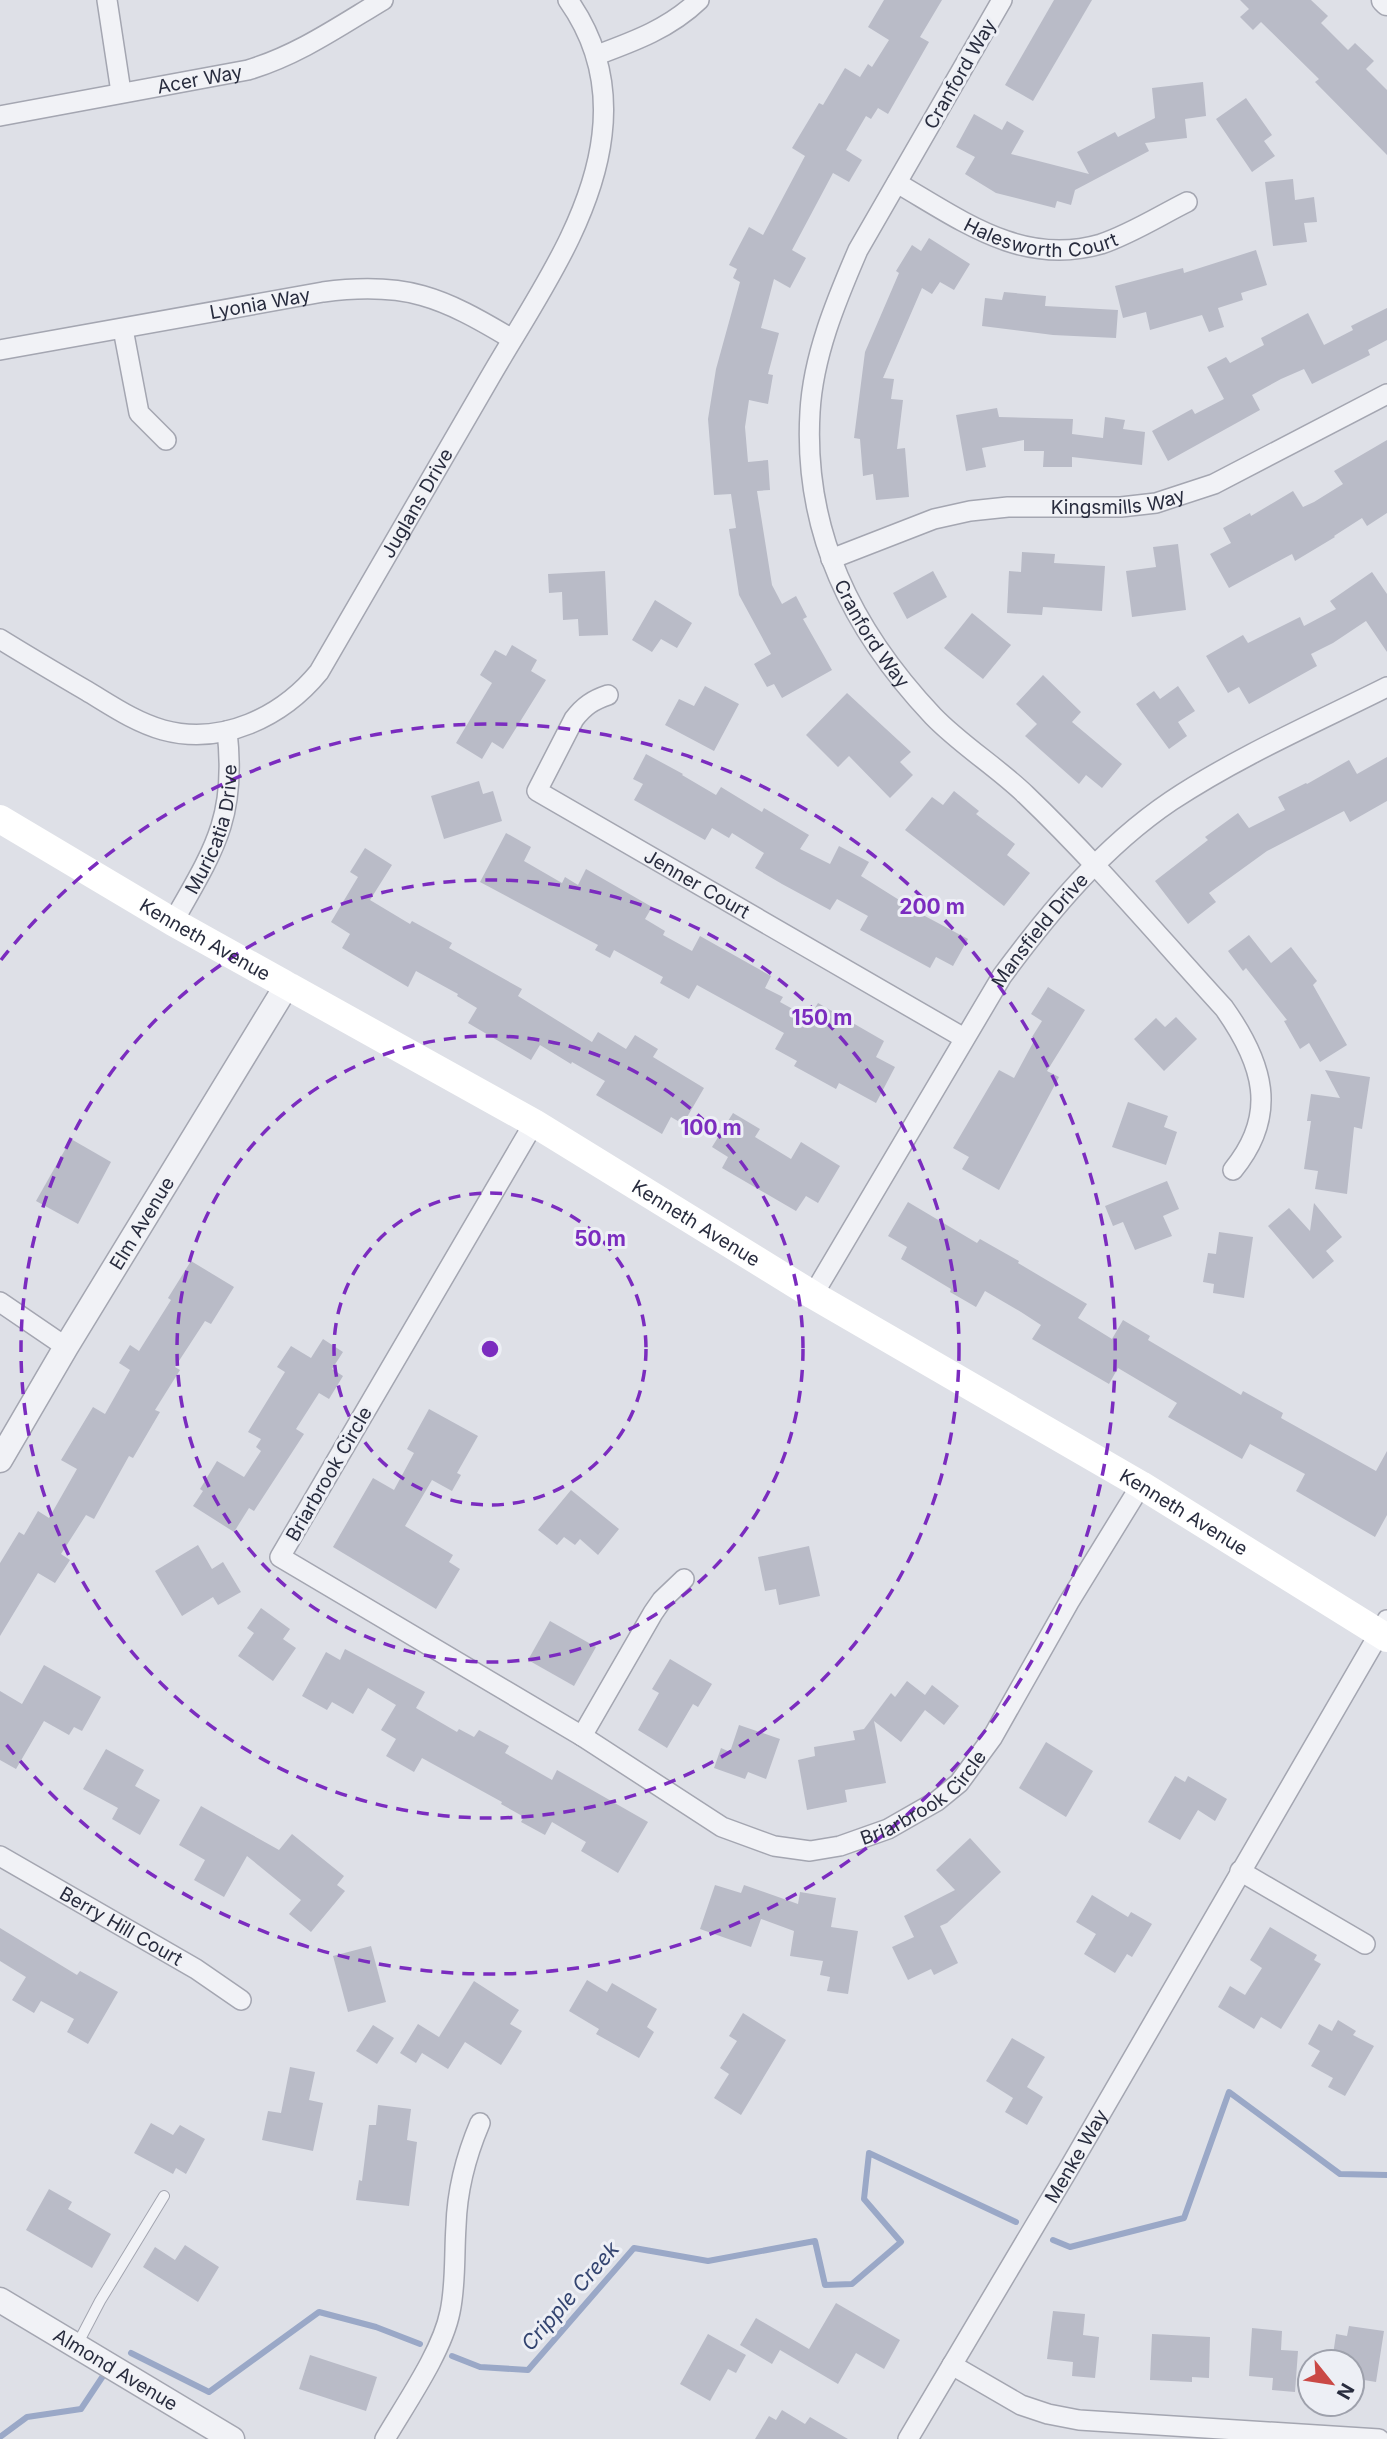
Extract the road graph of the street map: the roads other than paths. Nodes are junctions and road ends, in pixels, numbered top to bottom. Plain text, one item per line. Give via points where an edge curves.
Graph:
1 (107, 0) edge
2 (383, 0) edge
3 (568, 0) edge
4 (699, 0) edge
5 (1002, 0) edge
6 (597, 55) junction
7 (121, 92) junction
8 (0, 116) edge
9 (897, 183) junction
10 (1187, 202) dead end
11 (123, 329) junction
12 (512, 339) junction
13 (0, 351) edge
14 (1387, 394) edge
15 (166, 440) dead end
16 (831, 559) junction
17 (0, 639) edge
18 (1387, 687) edge
19 (608, 695) dead end
20 (227, 731) junction
21 (0, 819) edge
22 (1094, 865) junction
23 (173, 922) junction
24 (287, 985) junction
25 (964, 1038) junction
26 (534, 1123) junction
27 (1233, 1170) dead end
28 (813, 1295) junction
29 (0, 1302) edge
30 (66, 1347) junction
31 (0, 1460) edge
32 (1141, 1485) junction
33 (684, 1579) dead end
34 (1384, 1630) edge
35 (582, 1736) junction
36 (0, 1856) edge
37 (1240, 1871) junction
38 (1365, 1944) dead end
39 (241, 2000) dead end
40 (480, 2123) dead end
41 (164, 2196) dead end
42 (0, 2300) edge
43 (76, 2345) junction
44 (952, 2365) junction
45 (1165, 2433) edge
46 (232, 2439) edge
47 (385, 2439) edge
48 (908, 2439) edge
49 (1379, 2439) edge

1 - 7 street
2 - 7 street, Acer Way via 278,61
3 - 6 street, Juglans Drive
4 - 6 street via 656,32
5 - 9 street, Cranford Way
6 - 12 street, Juglans Drive via 602,135 586,203
7 - 8 street, Acer Way
9 - 10 street, Halesworth Court via 986,235 1017,246 1050,250 1100,244
9 - 16 street, Cranford Way via 844,280 817,366 810,410 811,464 820,526
11 - 12 street, Lyonia Way via 360,287 434,298
11 - 13 street, Lyonia Way
11 - 15 street via 139,413
12 - 20 street, Juglans Drive via 319,672 273,714
14 - 16 street, Kingsmills Way via 1185,495 1121,508 1007,507 970,512 934,519
16 - 22 street, Cranford Way via 862,625 908,688 1025,794
17 - 20 street, Juglans Drive via 135,720 180,733
18 - 22 street, Mansfield Drive via 1214,775 1143,822
19 - 25 street, Jenner Court via 594,700 574,719 537,791
20 - 23 street, Muricatia Drive via 229,797 221,829
21 - 23 main road, Kenneth Avenue
22 - 25 street, Mansfield Drive via 1032,935
22 - 27 street, Cranford Way via 1224,1009 1246,1041 1260,1082 1261,1114 1251,1144
23 - 24 main road, Kenneth Avenue
24 - 26 main road, Kenneth Avenue
24 - 30 street, Elm Avenue
25 - 28 street, Mansfield Drive
26 - 28 main road, Kenneth Avenue
26 - 35 street, Briarbrook Circle via 280,1557
28 - 32 main road, Kenneth Avenue
29 - 30 street
30 - 31 street, Elm Avenue
32 - 34 main road, Kenneth Avenue
32 - 35 street, Briarbrook Circle via 992,1738 959,1783 917,1814 879,1833 810,1851 774,1846 722,1827
33 - 35 street via 653,1613
34 - 37 street, Menke Way
36 - 39 street, Berry Hill Court via 196,1969
37 - 38 street
37 - 44 street, Menke Way
40 - 47 street via 466,2156 450,2312 441,2342
41 - 43 lane
42 - 43 street, Almond Avenue
43 - 46 street, Almond Avenue
44 - 45 street via 1021,2405 1048,2414
44 - 48 street, Menke Way
45 - 49 street

